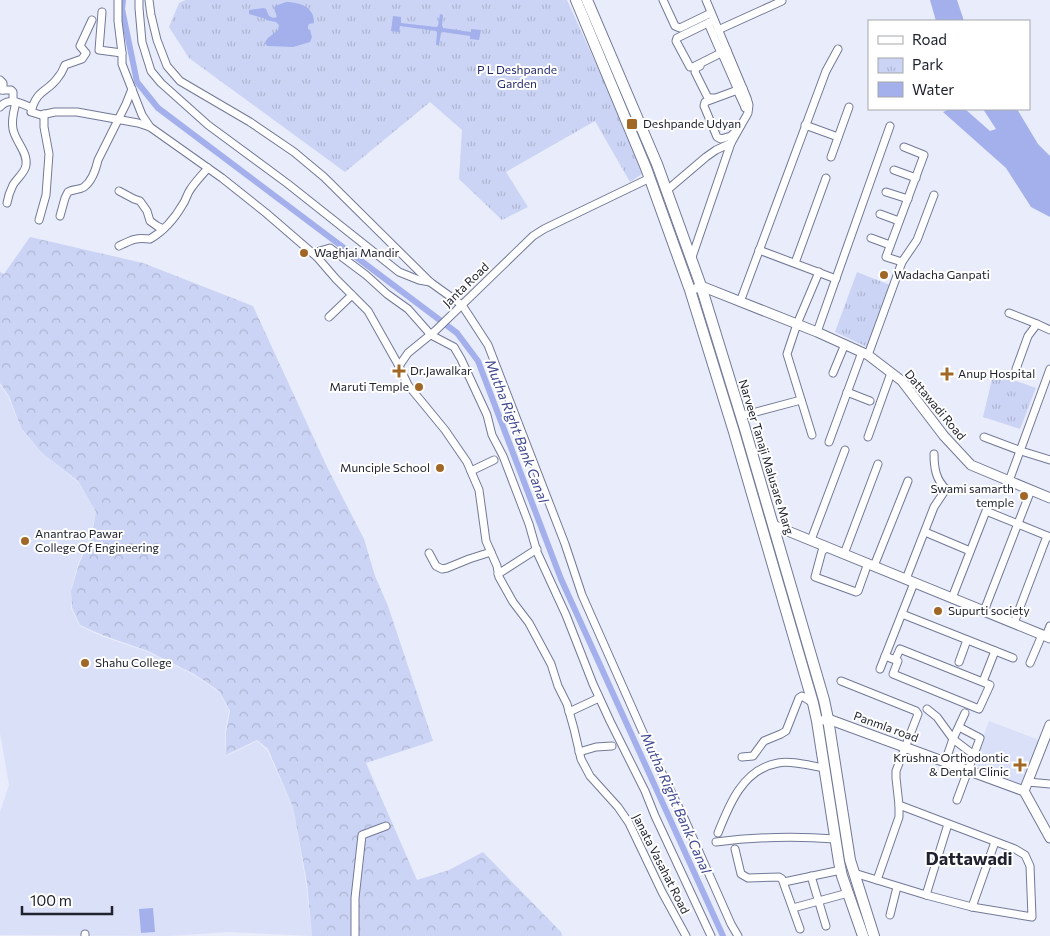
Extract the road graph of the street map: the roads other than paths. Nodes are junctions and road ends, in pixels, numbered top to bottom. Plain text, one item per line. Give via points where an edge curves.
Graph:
1 (118, 0) edge
2 (139, 0) edge
3 (150, 0) edge
4 (576, 0) edge
5 (587, 0) edge
6 (663, 0) edge
7 (706, 0) edge
8 (782, 1) edge
9 (102, 12) dead end
10 (711, 19) junction
11 (92, 20) dead end
12 (718, 30) junction
13 (838, 49) dead end
14 (725, 53) junction
15 (122, 54) junction
16 (0, 80) edge
17 (740, 88) junction
18 (132, 89) junction
19 (2, 90) edge
20 (15, 102) junction
21 (0, 107) edge
22 (849, 107) dead end
23 (32, 108) junction
24 (44, 114) junction
25 (118, 120) junction
26 (805, 125) junction
27 (890, 126) dead end
28 (150, 127) junction
29 (838, 137) junction
30 (731, 143) junction
31 (904, 147) dead end
32 (831, 157) dead end
33 (208, 168) junction
34 (894, 170) dead end
35 (650, 178) junction
36 (826, 178) dead end
37 (916, 178) junction
38 (666, 191) junction
39 (119, 192) dead end
40 (886, 192) dead end
41 (934, 195) dead end
42 (908, 199) junction
43 (7, 203) dead end
44 (880, 214) dead end
45 (60, 216) dead end
46 (39, 220) dead end
47 (899, 221) junction
48 (163, 229) junction
49 (871, 238) dead end
50 (890, 245) junction
51 (119, 246) dead end
52 (759, 250) junction
53 (313, 253) junction
54 (691, 261) junction
55 (902, 262) junction
56 (795, 263) junction
57 (819, 272) junction
58 (836, 279) junction
59 (430, 282) junction
60 (701, 286) junction
61 (690, 290) junction
62 (352, 295) junction
63 (740, 302) junction
64 (460, 307) junction
65 (1009, 313) dead end
66 (329, 317) dead end
67 (797, 324) junction
68 (1037, 324) junction
69 (1050, 330) edge
70 (817, 332) junction
71 (433, 333) junction
72 (845, 344) junction
73 (865, 353) junction
74 (399, 366) junction
75 (1016, 369) dead end
76 (1050, 369) edge
77 (891, 372) junction
78 (833, 373) dead end
79 (848, 392) junction
80 (801, 400) junction
81 (870, 401) dead end
82 (741, 416) junction
83 (812, 436) dead end
84 (868, 437) dead end
85 (984, 437) dead end
86 (829, 442) dead end
87 (845, 450) dead end
88 (1021, 450) junction
89 (934, 454) dead end
90 (494, 460) dead end
91 (1050, 460) edge
92 (878, 464) dead end
93 (471, 471) junction
94 (908, 481) dead end
95 (1009, 481) junction
96 (1031, 490) junction
97 (1050, 498) edge
98 (1017, 524) junction
99 (773, 525) junction
100 (925, 532) junction
101 (1049, 536) edge
102 (811, 540) junction
103 (826, 546) junction
104 (536, 549) junction
105 (970, 551) junction
106 (491, 552) junction
107 (429, 553) dead end
108 (844, 554) junction
109 (871, 565) junction
110 (498, 574) junction
111 (910, 581) junction
112 (952, 598) junction
113 (984, 611) junction
114 (902, 614) junction
115 (1014, 623) junction
116 (1050, 626) edge
117 (1046, 636) edge
118 (967, 640) junction
119 (995, 651) junction
120 (885, 656) junction
121 (1013, 658) dead end
122 (895, 660) junction
123 (959, 662) dead end
124 (1030, 663) dead end
125 (880, 669) dead end
126 (984, 679) dead end
127 (841, 681) dead end
128 (599, 698) junction
129 (813, 703) junction
130 (927, 709) dead end
131 (569, 712) junction
132 (965, 713) dead end
133 (828, 719) junction
134 (817, 721) junction
135 (1050, 725) edge
136 (959, 727) junction
137 (953, 739) junction
138 (612, 746) dead end
139 (905, 747) junction
140 (579, 752) junction
141 (974, 755) junction
142 (742, 757) dead end
143 (945, 762) junction
144 (824, 768) junction
145 (968, 770) junction
146 (1028, 782) junction
147 (1050, 784) edge
148 (1024, 791) junction
149 (957, 800) dead end
150 (899, 806) junction
151 (948, 824) junction
152 (386, 826) dead end
153 (718, 833) dead end
154 (1050, 838) edge
155 (835, 839) junction
156 (716, 842) dead end
157 (995, 842) junction
158 (735, 849) dead end
159 (841, 870) junction
160 (854, 873) junction
161 (810, 876) junction
162 (877, 880) junction
163 (784, 882) junction
164 (897, 887) junction
165 (848, 893) junction
166 (926, 895) junction
167 (818, 901) junction
168 (972, 907) junction
169 (793, 908) junction
170 (890, 915) dead end
171 (826, 926) dead end
172 (800, 930) dead end
173 (355, 936) edge
174 (686, 936) edge
175 (711, 936) edge
176 (738, 936) edge
177 (863, 936) edge
178 (874, 936) edge

1 - 15 street
2 - 59 street via 142,42 151,71 161,83 208,125 399,272
3 - 59 street via 157,40 167,66 180,81 294,152 324,177
4 - 35 main road, Narveer Tanaji Malusare Marg
5 - 38 main road, Narveer Tanaji Malusare Marg
6 - 10 street via 677,28
7 - 10 street
8 - 12 street
9 - 15 street via 99,50
10 - 12 street
10 - 14 street
10 - 14 street via 676,38 676,41 690,67
11 - 23 street via 80,46 86,53 82,59 65,65 53,84 39,94
12 - 14 street
13 - 26 street
14 - 17 street
14 - 17 street via 696,68 695,72 709,98
15 - 18 street via 122,64
16 - 19 street
17 - 17 street via 704,104 719,139 732,135 744,112
17 - 30 street via 749,104 748,113
18 - 25 street
18 - 28 street
19 - 20 street via 11,90
20 - 21 street via 10,101
20 - 23 street
20 - 43 street via 13,129 26,166 10,191
22 - 29 street
23 - 24 street via 32,112
24 - 25 street via 78,112
24 - 46 street via 49,154 46,194
25 - 28 street
25 - 45 street via 89,182 68,192
26 - 29 street
26 - 52 street
27 - 58 street
28 - 33 street, Janata Vasahat Road
29 - 32 street
30 - 38 street via 706,156
30 - 54 street
31 - 37 street via 924,155
33 - 48 street
33 - 53 street, Janata Vasahat Road
34 - 37 street
35 - 61 main road, Narveer Tanaji Malusare Marg
35 - 64 street, Janta Road via 533,236
36 - 56 street
37 - 42 street
38 - 54 main road, Narveer Tanaji Malusare Marg
39 - 48 street via 140,201 150,221
40 - 42 street
41 - 55 street via 917,240
42 - 47 street
44 - 47 street
47 - 50 street
48 - 51 street via 150,239 132,239
49 - 50 street
50 - 55 street via 886,256
52 - 56 street
52 - 63 street
53 - 62 street, Janata Vasahat Road
53 - 71 street via 330,248
54 - 60 main road, Narveer Tanaji Malusare Marg
55 - 73 street
56 - 57 street
57 - 58 street
57 - 67 street
58 - 70 street
59 - 64 street
60 - 61 street
60 - 63 street, Dattawadi Road
60 - 82 main road, Narveer Tanaji Malusare Marg
61 - 129 main road, Narveer Tanaji Malusare Marg
62 - 66 street
62 - 74 street, Janata Vasahat Road via 368,311
63 - 67 street, Dattawadi Road
64 - 71 street, Janta Road
64 - 176 street via 488,346 582,595 652,755
65 - 68 street
67 - 70 street, Dattawadi Road
67 - 80 street via 787,354
68 - 69 street
68 - 75 street via 1028,336
70 - 72 street, Dattawadi Road
71 - 74 street via 408,353
71 - 104 street via 454,347 469,373
72 - 73 street, Dattawadi Road
72 - 78 street
73 - 77 street, Dattawadi Road
73 - 79 street
74 - 93 street, Janata Vasahat Road via 408,385 456,444
76 - 88 street
77 - 84 street
77 - 95 street, Dattawadi Road via 971,465
79 - 81 street
79 - 86 street
80 - 82 street
80 - 83 street
82 - 99 main road, Narveer Tanaji Malusare Marg
85 - 88 street
87 - 102 street
88 - 91 street
88 - 95 street
89 - 100 street via 938,480 946,489 934,507
90 - 93 street
92 - 108 street
93 - 106 street, Janata Vasahat Road via 479,490 486,541
94 - 109 street
95 - 96 street, Dattawadi Road
96 - 97 street, Dattawadi Road
96 - 98 street
98 - 101 street
98 - 105 street via 986,512
98 - 113 street
99 - 102 street
99 - 133 main road, Narveer Tanaji Malusare Marg
100 - 105 street
100 - 111 street
101 - 115 street
102 - 103 street
103 - 108 street
103 - 109 street via 815,577 856,592
104 - 110 street
104 - 128 street
105 - 112 street
106 - 107 street via 442,569 436,566
106 - 110 street, Janata Vasahat Road
108 - 109 street
109 - 111 street
110 - 131 street, Janata Vasahat Road via 551,664
111 - 112 street
111 - 114 street
112 - 113 street
113 - 115 street
114 - 118 street
114 - 120 street
115 - 117 street
116 - 117 street
117 - 124 street
118 - 119 street
118 - 123 street
119 - 121 street
119 - 126 street
120 - 122 street
120 - 125 street
122 - 122 street via 900,649 990,685 979,708 893,674 898,661
127 - 139 street via 918,712
128 - 131 street
128 - 175 street
129 - 134 main road, Narveer Tanaji Malusare Marg
129 - 142 street via 802,696 799,698 786,730 764,741 753,756
130 - 137 street
131 - 140 street, Janata Vasahat Road
132 - 136 street
133 - 134 street
133 - 139 street, Panmla road
133 - 160 main road, Narveer Tanaji Malusare Marg
134 - 144 main road, Narveer Tanaji Malusare Marg
135 - 146 street
136 - 137 street
136 - 141 street via 980,738
137 - 141 street
137 - 143 street
138 - 140 street
139 - 143 street, Panmla road
139 - 150 street via 896,771
140 - 174 street, Janata Vasahat Road via 590,776 629,823
141 - 145 street
143 - 145 street, Panmla road
144 - 153 street via 779,762 758,771 736,793
144 - 155 main road, Narveer Tanaji Malusare Marg
145 - 148 street, Panmla road
145 - 149 street
146 - 147 street
146 - 148 street
148 - 154 street
150 - 151 street
150 - 162 street
151 - 157 street
151 - 166 street
152 - 173 street via 362,835 355,898
155 - 156 street via 745,838
155 - 159 main road, Narveer Tanaji Malusare Marg
157 - 168 street
157 - 168 street via 1025,855 1030,866 1032,917
158 - 163 street via 740,874 748,878 779,877
159 - 161 street
159 - 165 main road, Narveer Tanaji Malusare Marg
160 - 162 street
160 - 178 main road, Narveer Tanaji Malusare Marg
161 - 163 street
161 - 167 street
162 - 164 street
163 - 169 street
164 - 166 street
164 - 170 street
165 - 167 street
165 - 177 main road, Narveer Tanaji Malusare Marg
166 - 168 street
167 - 169 street
167 - 171 street
169 - 172 street

